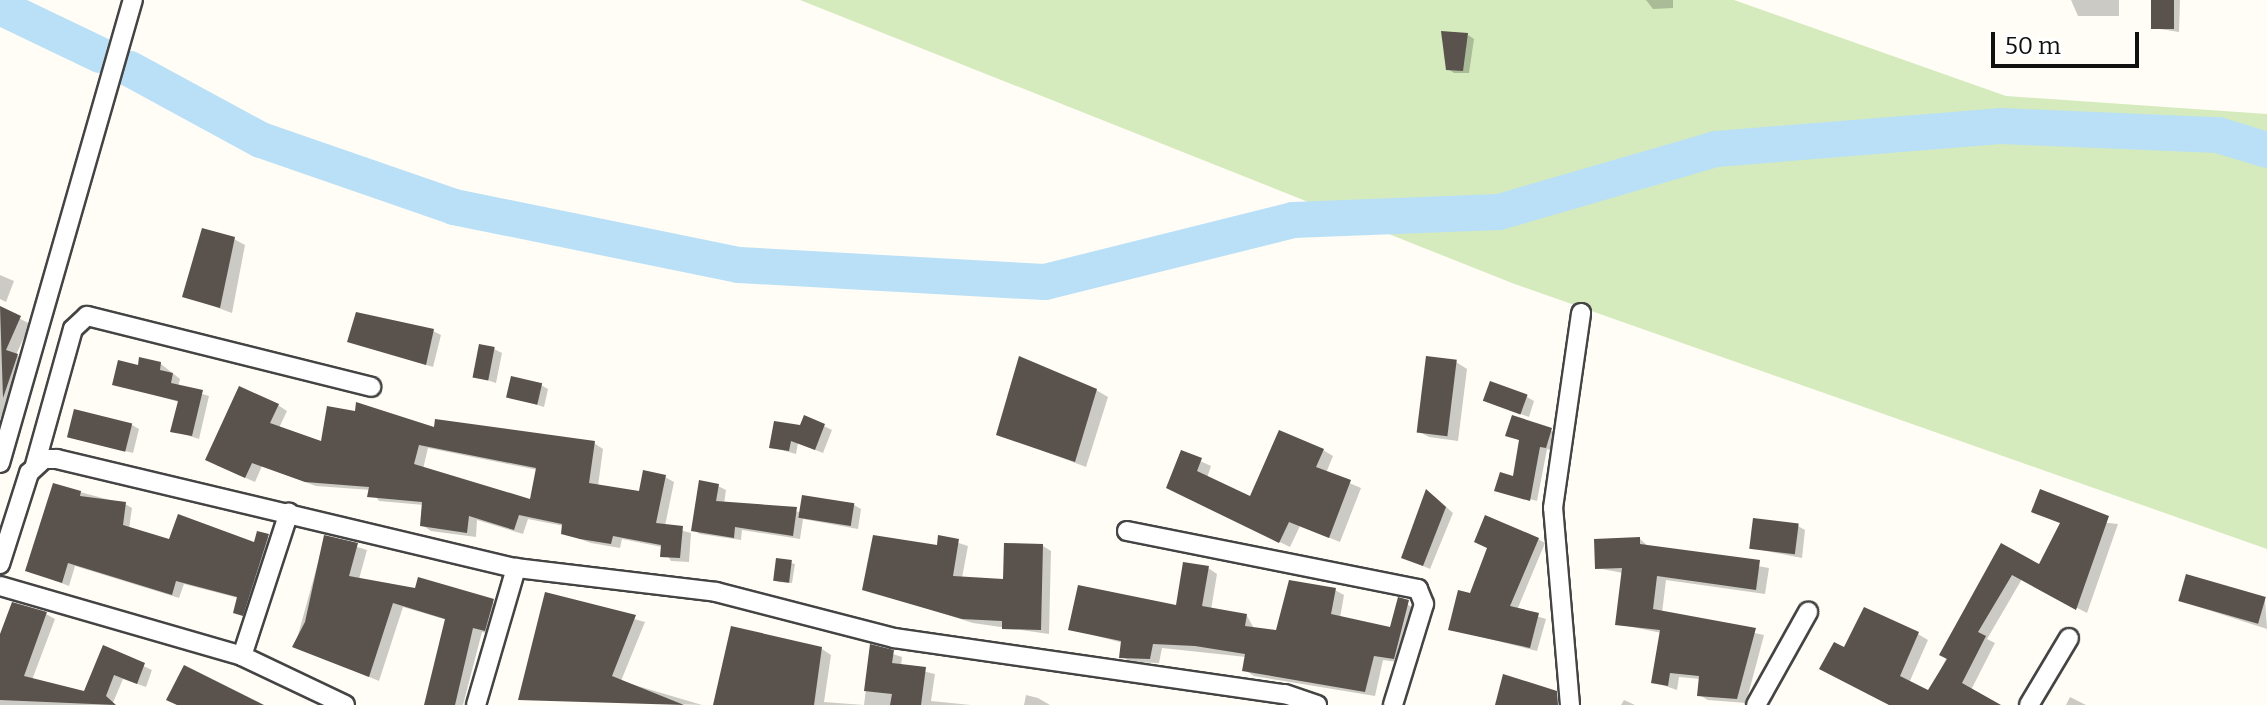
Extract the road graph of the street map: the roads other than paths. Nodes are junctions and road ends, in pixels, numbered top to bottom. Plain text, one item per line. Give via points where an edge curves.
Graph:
1 (133, 0) edge
2 (1581, 313) dead end
3 (371, 387) dead end
4 (0, 463) edge
5 (35, 465) junction
6 (289, 512) junction
7 (1127, 531) dead end
8 (0, 564) edge
9 (516, 568) junction
10 (0, 586) edge
11 (1808, 612) dead end
12 (2069, 638) dead end
13 (242, 656) junction
14 (345, 705) edge
15 (476, 705) edge
16 (1317, 705) edge
17 (1393, 705) edge
18 (1570, 705) edge
19 (1756, 705) edge
20 (2029, 705) edge

1 - 4 street
2 - 18 street via 1553,508
3 - 5 street via 87,316 73,329
5 - 6 street via 57,459
5 - 8 street
6 - 9 street
6 - 13 street
7 - 17 street via 1418,589 1424,604
9 - 15 street
9 - 16 street via 716,592 894,638 1285,694
10 - 13 street
11 - 19 street
12 - 20 street
13 - 14 street

